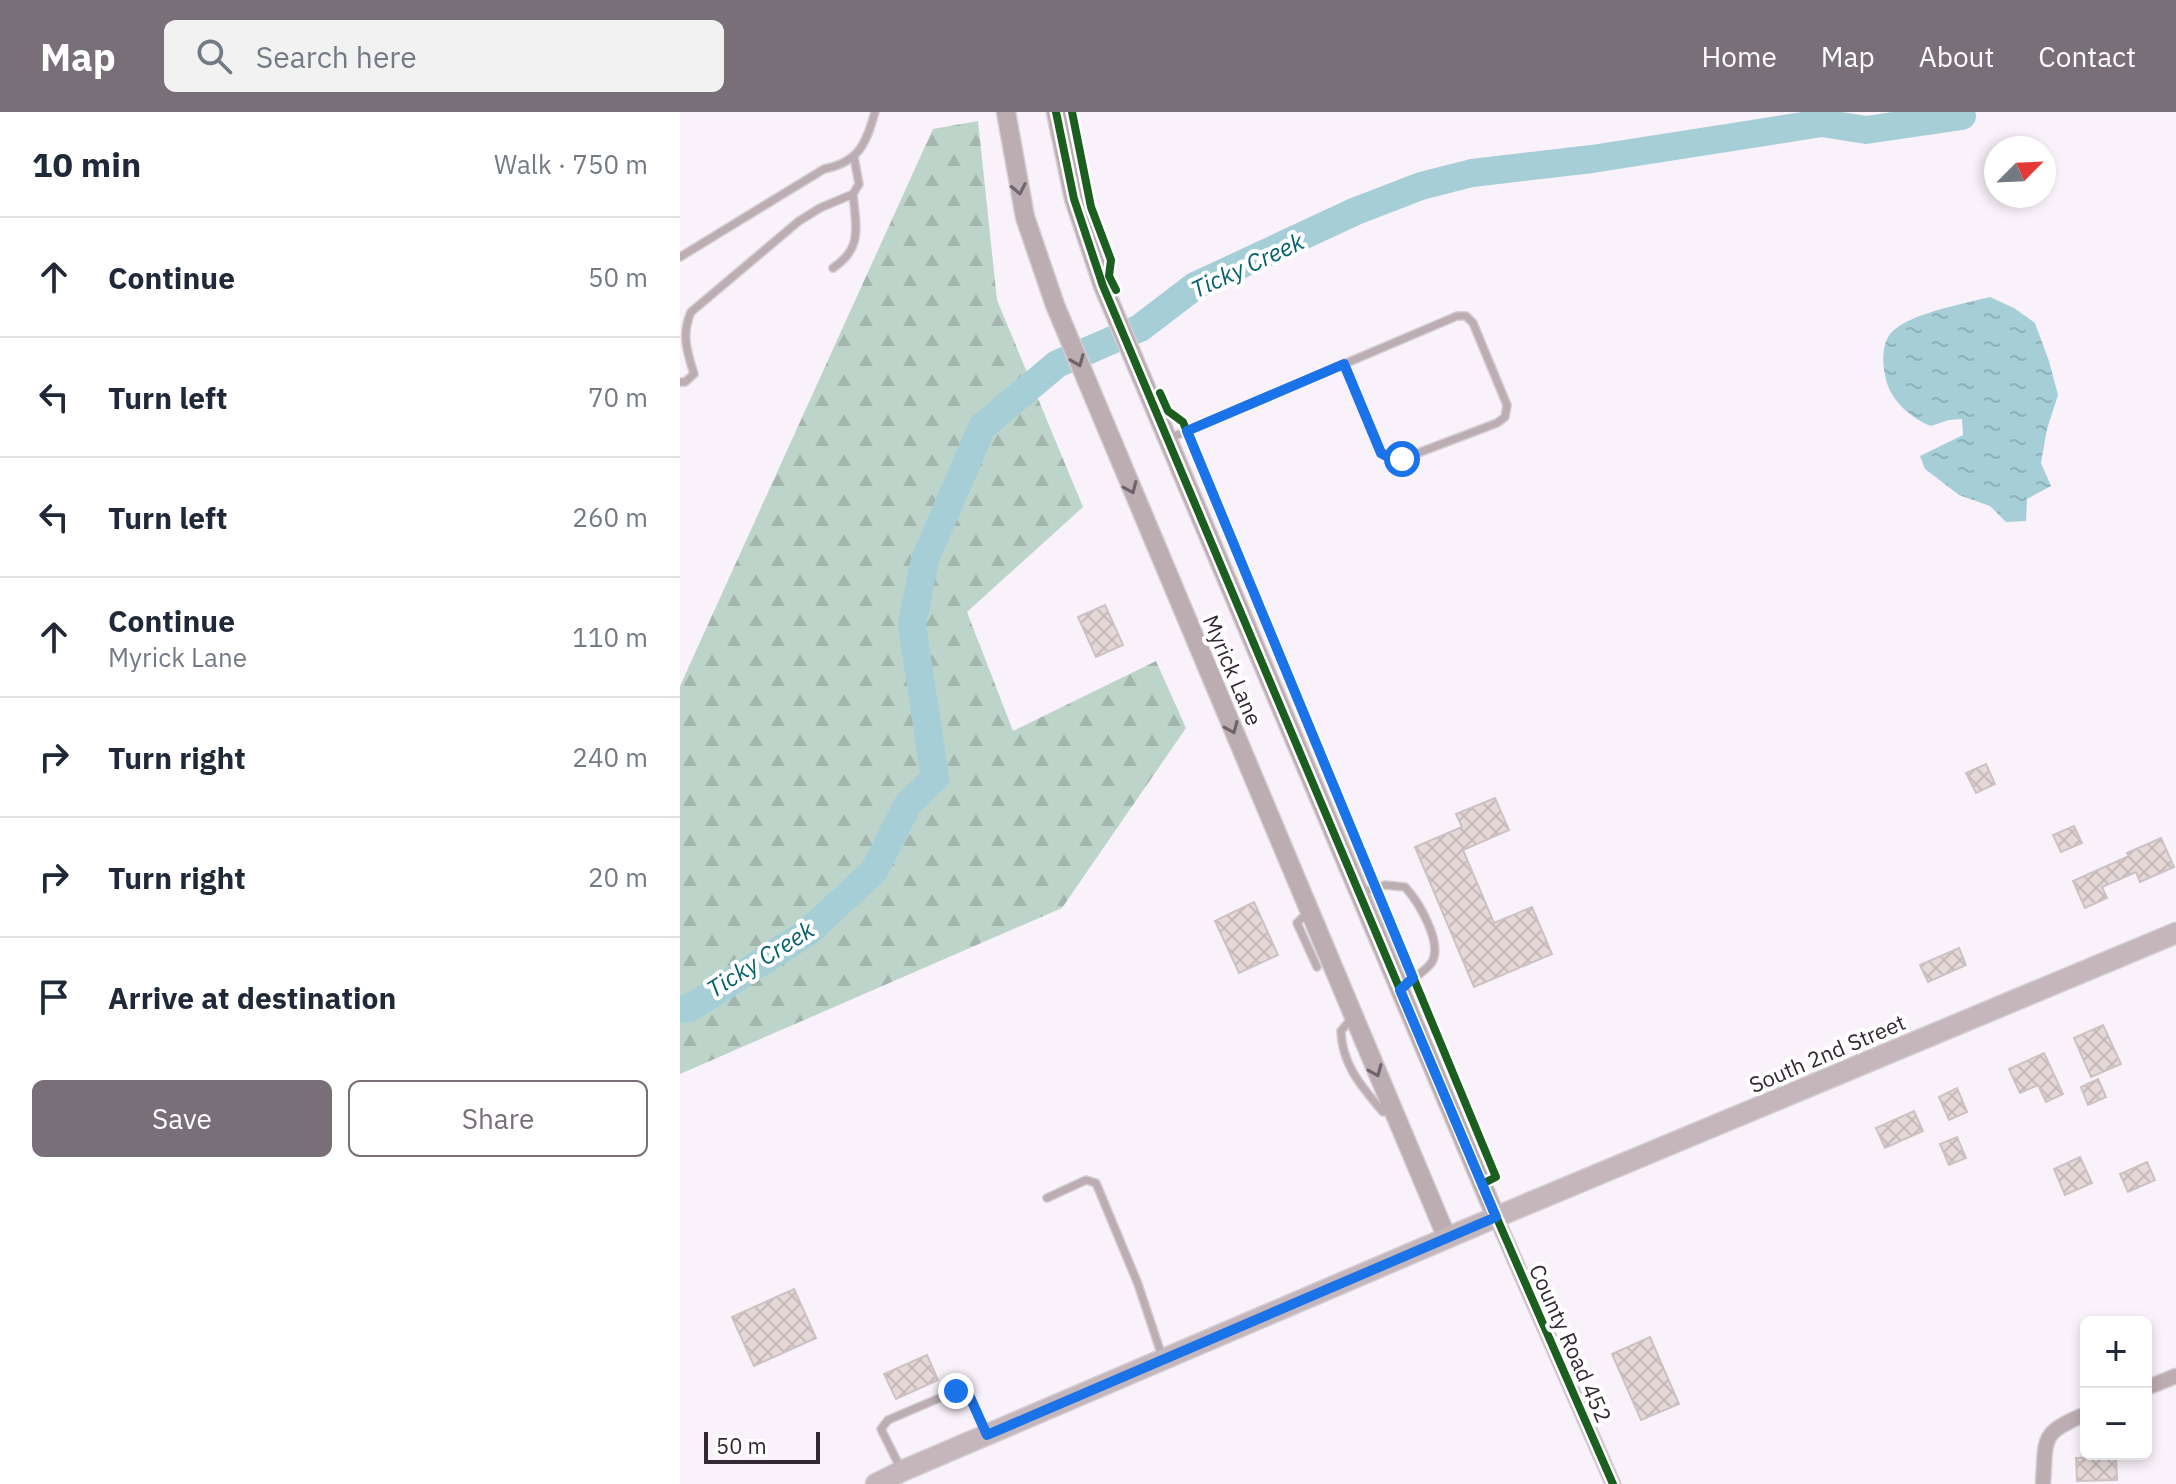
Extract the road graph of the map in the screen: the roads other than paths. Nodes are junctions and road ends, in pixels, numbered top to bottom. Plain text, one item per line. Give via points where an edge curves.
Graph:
1 (875, 112) edge
2 (1006, 112) edge
3 (1056, 112) edge
4 (854, 157) junction
5 (853, 194) junction
6 (680, 257) edge
7 (833, 268) dead end
8 (1344, 364) junction
9 (680, 382) edge
10 (1168, 439) junction
11 (1359, 893) junction
12 (1309, 912) junction
13 (2176, 933) edge
14 (1317, 967) dead end
15 (1400, 990) junction
16 (1047, 1198) dead end
17 (1496, 1217) junction
18 (1447, 1238) junction
19 (1164, 1361) junction
20 (2176, 1376) edge
21 (2152, 1386) edge
22 (2080, 1417) edge
23 (987, 1435) junction
24 (902, 1471) junction
25 (876, 1484) edge
26 (1613, 1484) edge
27 (2043, 1484) edge

1 - 4 lane via 867,141
2 -> 12 street, Myrick Lane via 1025,217 1055,305
3 - 10 street, Myrick Lane via 1074,199 1103,286
4 - 5 lane via 859,184
4 - 6 lane via 824,169
5 - 7 lane via 856,236 850,254
5 - 9 lane via 799,221 691,312 684,328 694,374
8 - 8 lane via 1466,316 1507,405 1505,417 1392,459 1381,453
8 - 10 lane
10 - 11 street, Myrick Lane
11 - 15 street, Myrick Lane
11 - 15 lane via 1385,885 1405,887 1420,903 1435,947 1432,962
12 - 14 lane via 1297,923
12 - 18 street, Myrick Lane
13 - 17 main road, South 2nd Street
15 - 17 street, Myrick Lane
16 - 19 lane via 1086,1180 1096,1183
17 - 18 main road, South 2nd Street
17 - 26 street, County Road 452
18 - 19 main road, South 2nd Street
19 - 23 main road, South 2nd Street
20 - 21 street
22 - 27 street via 2051,1431
23 - 24 main road, South 2nd Street
23 - 24 lane via 969,1395 956,1391 888,1420 881,1429
24 - 25 main road, South 2nd Street

